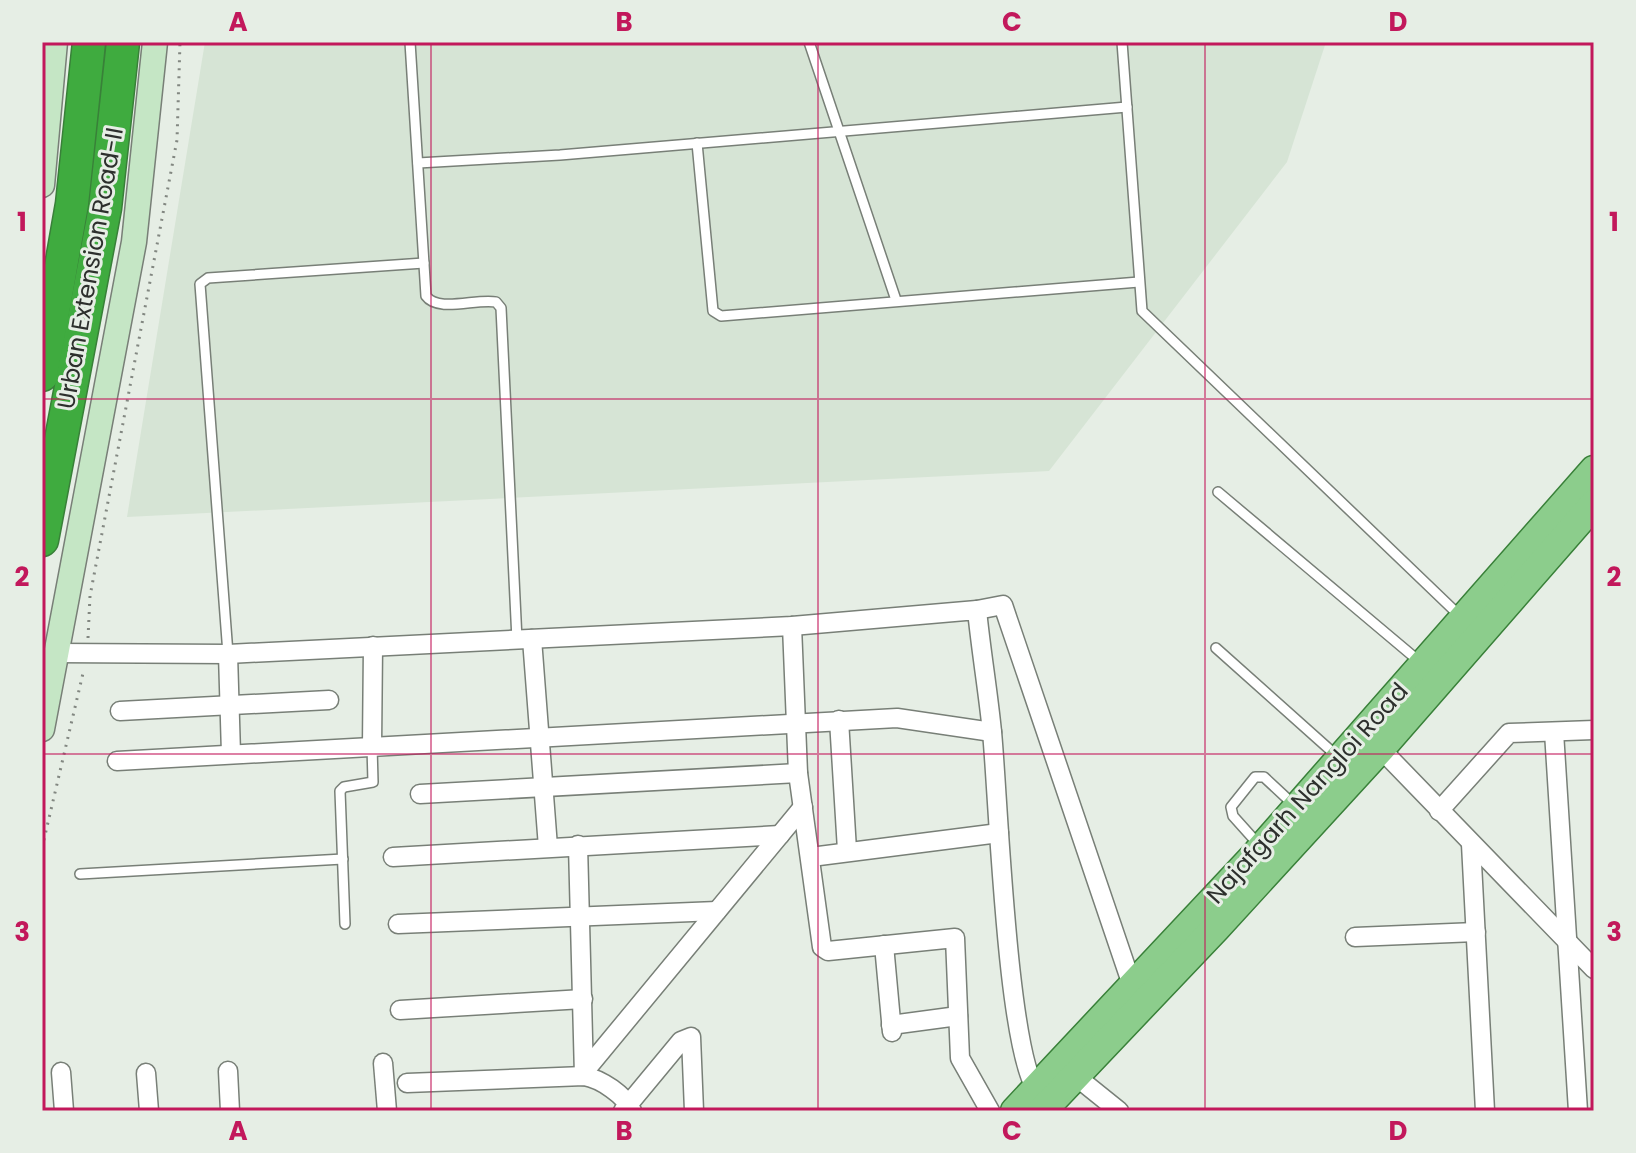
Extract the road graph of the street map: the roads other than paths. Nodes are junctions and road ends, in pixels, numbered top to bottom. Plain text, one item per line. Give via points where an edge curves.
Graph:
1 (55, 42) edge
2 (89, 42) edge
3 (123, 42) edge
4 (155, 42) edge
5 (410, 42) edge
6 (809, 42) edge
7 (1122, 42) edge
8 (1127, 107) junction
9 (840, 131) junction
10 (697, 143) junction
11 (418, 163) junction
12 (42, 185) edge
13 (424, 263) junction
14 (1139, 282) junction
15 (896, 300) junction
16 (42, 375) edge
17 (1594, 470) edge
18 (1218, 492) dead end
19 (1594, 504) edge
20 (42, 540) edge
21 (977, 610) junction
22 (792, 626) junction
23 (1471, 626) junction
24 (525, 640) junction
25 (373, 646) junction
26 (1216, 648) dead end
27 (55, 653) junction
28 (228, 654) junction
29 (1422, 664) junction
30 (329, 700) dead end
31 (230, 706) junction
32 (120, 711) dead end
33 (839, 720) junction
34 (796, 722) junction
35 (42, 729) edge
36 (1594, 730) edge
37 (992, 732) junction
38 (1554, 732) junction
39 (540, 737) junction
40 (1372, 740) junction
41 (372, 746) junction
42 (231, 754) junction
43 (1341, 759) junction
44 (117, 761) dead end
45 (798, 773) junction
46 (544, 788) junction
47 (420, 794) dead end
48 (803, 807) junction
49 (1306, 809) junction
50 (1439, 811) junction
51 (999, 833) junction
52 (780, 835) junction
53 (1471, 844) junction
54 (578, 845) junction
55 (548, 847) junction
56 (1261, 848) junction
57 (847, 850) junction
58 (393, 857) dead end
59 (811, 857) junction
60 (343, 859) junction
61 (80, 874) dead end
62 (1233, 894) junction
63 (717, 911) junction
64 (582, 915) junction
65 (345, 924) dead end
66 (398, 924) dead end
67 (1476, 932) junction
68 (1355, 937) dead end
69 (1565, 940) junction
70 (884, 945) junction
71 (1594, 969) edge
72 (1132, 985) junction
73 (583, 999) junction
74 (400, 1010) dead end
75 (958, 1016) junction
76 (383, 1063) dead end
77 (1067, 1070) junction
78 (228, 1071) dead end
79 (61, 1072) dead end
80 (146, 1073) dead end
81 (584, 1074) junction
82 (407, 1083) dead end
83 (1042, 1101) edge
84 (628, 1109) edge
85 (64, 1111) edge
86 (149, 1111) edge
87 (230, 1111) edge
88 (387, 1111) edge
89 (694, 1111) edge
90 (990, 1111) edge
91 (1015, 1111) edge
92 (1119, 1111) edge
93 (1485, 1111) edge
94 (1578, 1111) edge

1 - 12 street
2 - 16 highway, Urban Extension Road-II via 72,204
3 - 20 highway, Urban Extension Road-II via 105,208
4 - 27 street via 134,242
5 - 11 lane
6 - 9 lane
7 - 8 lane
8 - 9 lane
8 - 14 lane
9 - 10 lane
9 - 15 lane
10 - 11 lane
10 - 15 lane via 716,314
11 - 13 lane
13 - 24 lane via 430,302 486,300 501,308
13 - 28 lane via 208,278 200,284
14 - 15 lane
14 - 23 lane via 1144,314
17 - 23 main road, Najafgarh Nangloi Road
18 - 29 lane
19 - 23 main road
21 - 22 street
21 - 37 street
21 - 72 street via 1003,605
22 - 24 street
22 - 34 street
23 - 29 main road, Najafgarh Nangloi Road
23 - 40 main road
24 - 25 street
24 - 39 street
25 - 28 street
25 - 41 street
26 - 43 lane
27 - 28 street
27 - 35 street
28 - 31 street
29 - 40 main road, Najafgarh Nangloi Road
30 - 31 street
31 - 32 street
31 - 42 street
33 - 34 street
33 - 37 street via 908,719
33 - 57 street
34 - 39 street
34 - 45 street
36 - 38 street
37 - 51 street
38 - 50 street via 1509,733
38 - 69 street
39 - 41 street
39 - 46 street
40 - 43 main road, Najafgarh Nangloi Road
40 - 49 main road
40 - 50 street
41 - 42 street
41 - 60 lane via 372,783 341,789
42 - 44 street
43 - 49 main road, Najafgarh Nangloi Road
45 - 46 street
45 - 48 street
46 - 47 street
46 - 55 street
48 - 52 street
48 - 59 street
49 - 56 main road, Najafgarh Nangloi Road
49 - 56 lane via 1264,777 1255,777 1231,807
49 - 62 main road
50 - 53 street
51 - 57 street
51 - 83 street via 1019,1035
52 - 54 street
52 - 63 street
53 - 67 street
53 - 69 street
54 - 55 street
54 - 64 street
55 - 58 street
56 - 62 main road, Najafgarh Nangloi Road
57 - 59 street
59 - 70 street via 822,947 828,951
60 - 61 lane
60 - 65 lane
62 - 72 main road, Najafgarh Nangloi Road
62 - 77 main road
63 - 64 street
63 - 81 street
64 - 66 street
64 - 73 street
67 - 68 street
67 - 93 street
69 - 71 street
69 - 94 street
70 - 75 street via 955,938
70 - 75 street via 892,1028
72 - 77 main road, Najafgarh Nangloi Road
73 - 74 street
73 - 81 street
75 - 90 street via 960,1058
76 - 88 street
77 - 83 main road, Najafgarh Nangloi Road
77 - 92 street
78 - 87 street
79 - 85 street
80 - 86 street
81 - 82 street
81 - 84 street via 598,1079
83 - 91 main road, Najafgarh Nangloi Road
84 - 89 street via 681,1041 691,1037

